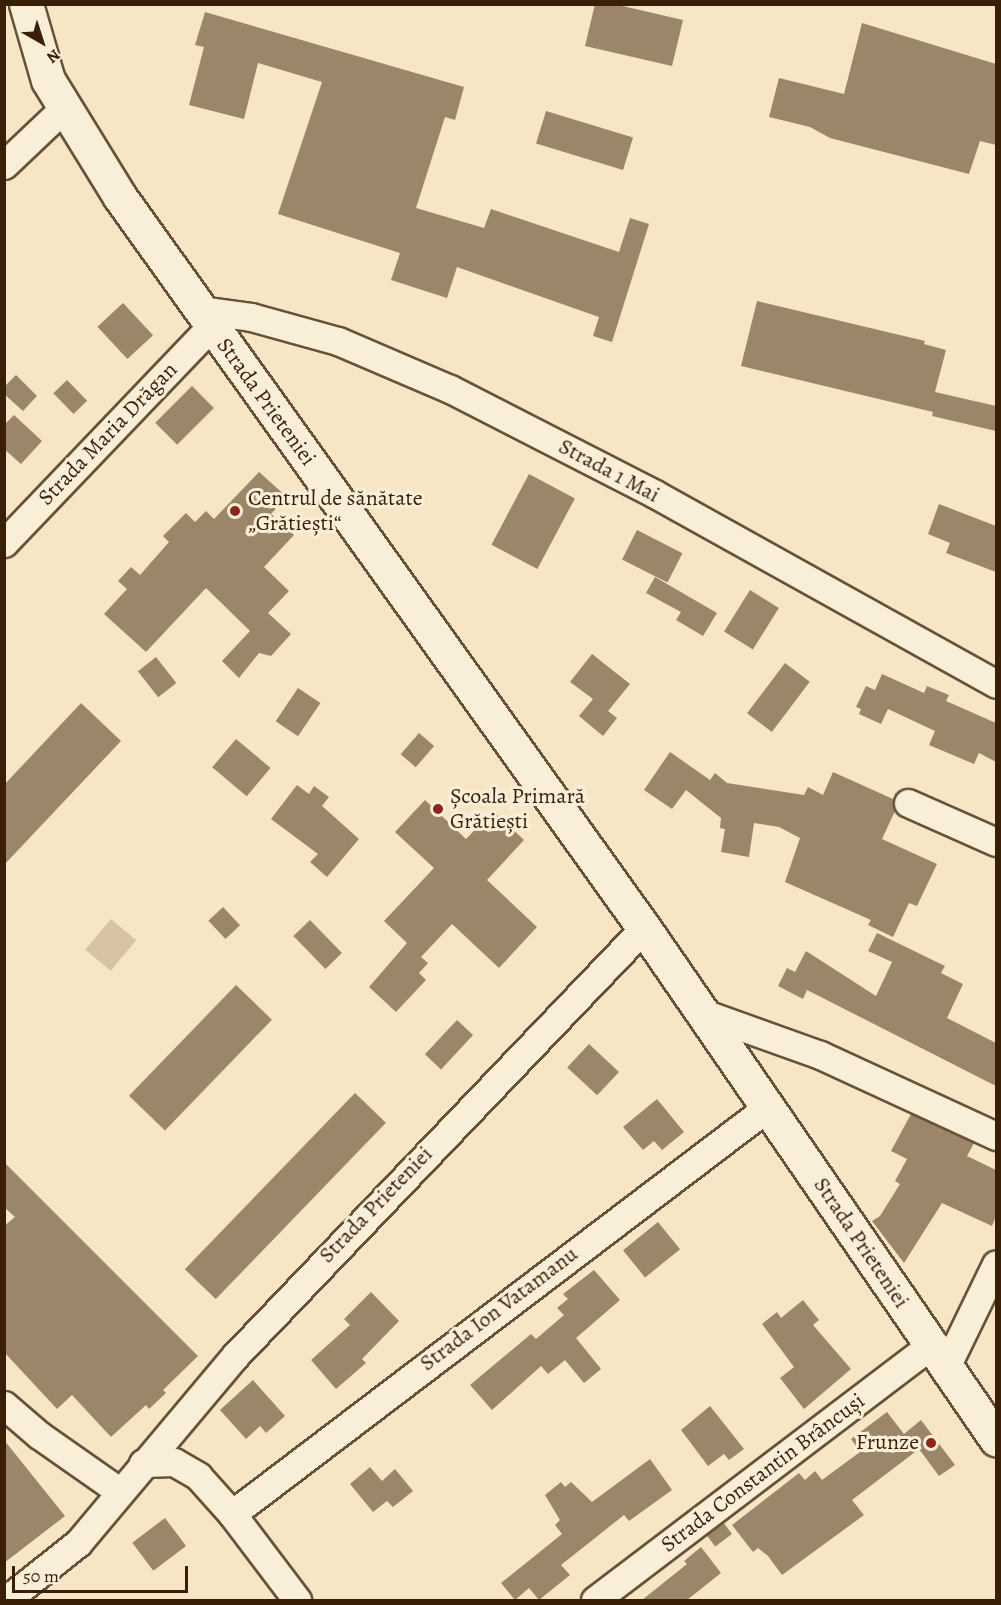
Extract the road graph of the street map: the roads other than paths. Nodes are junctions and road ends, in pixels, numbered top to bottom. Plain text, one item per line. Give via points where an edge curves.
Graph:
1 (26, 4) edge
2 (63, 110) junction
3 (4, 165) edge
4 (206, 318) junction
5 (4, 543) edge
6 (996, 684) edge
7 (908, 802) dead end
8 (996, 842) edge
9 (644, 928) junction
10 (703, 1013) junction
11 (768, 1107) junction
12 (996, 1136) edge
13 (996, 1264) edge
14 (938, 1356) junction
15 (4, 1405) edge
16 (996, 1439) edge
17 (143, 1463) junction
18 (119, 1491) junction
19 (232, 1514) junction
20 (6, 1600) edge
21 (297, 1600) edge
22 (595, 1600) edge

1 - 2 street, Strada Prieteniei via 38,54
2 - 3 street
2 - 4 street, Strada Prieteniei
4 - 5 street, Strada Maria Drăgan
4 - 6 street, Strada 1 Mai via 251,317 338,341 450,389 655,494
4 - 9 street, Strada Prieteniei
7 - 8 street
9 - 10 street, Strada Prieteniei
9 - 17 street, Strada Prieteniei via 318,1266
10 - 11 street, Strada Prieteniei
10 - 12 street via 820,1055
11 - 14 street, Strada Prieteniei
11 - 19 street, Strada Ion Vatamanu
13 - 14 street
14 - 16 street, Strada Prieteniei
14 - 22 street, Strada Constantin Brâncuși
15 - 18 street via 55,1447
17 - 18 street, Strada Prieteniei
17 - 19 street via 174,1462 198,1476
18 - 20 street, Strada Prieteniei via 78,1543
19 - 21 street

